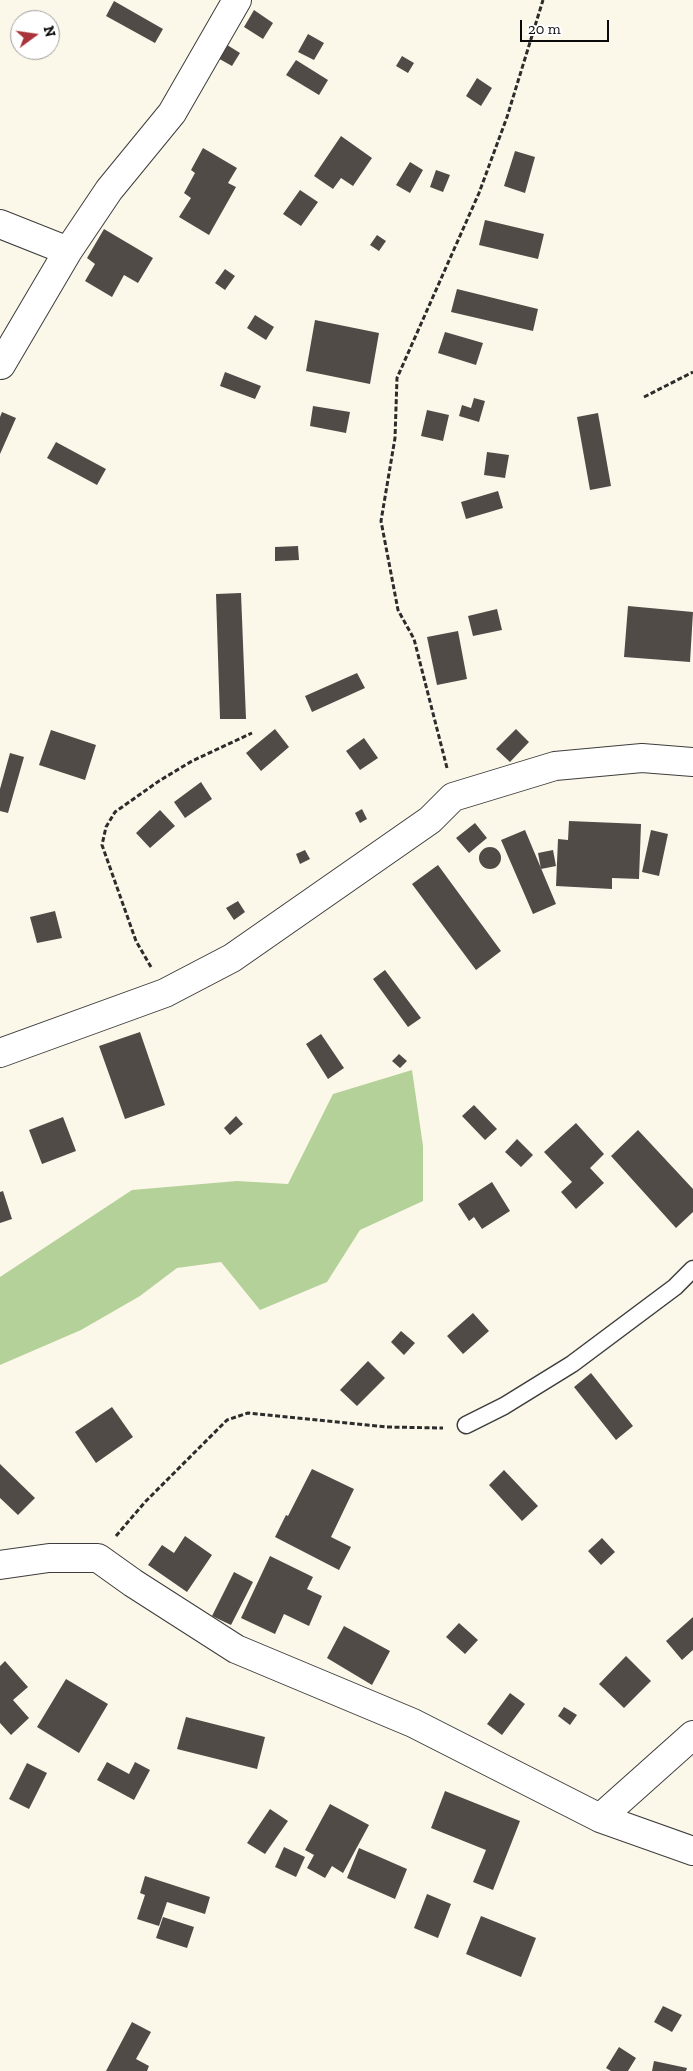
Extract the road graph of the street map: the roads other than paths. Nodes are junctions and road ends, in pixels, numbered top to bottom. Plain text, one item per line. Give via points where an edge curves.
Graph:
1 (237, 0) edge
2 (0, 224) edge
3 (68, 251) junction
4 (1, 365) edge
5 (693, 762) edge
6 (0, 1053) edge
7 (693, 1269) edge
8 (466, 1425) road end
9 (0, 1565) edge
10 (693, 1735) edge
11 (600, 1818) junction
12 (693, 1851) edge

1 - 3 street via 172,113 109,190
2 - 3 street
3 - 4 street
5 - 6 street via 642,758 555,766 453,797 430,820 232,958 164,993
7 - 8 lane via 675,1287 572,1364
9 - 11 street via 49,1558 98,1558 236,1649 413,1723
10 - 11 street
11 - 12 street

